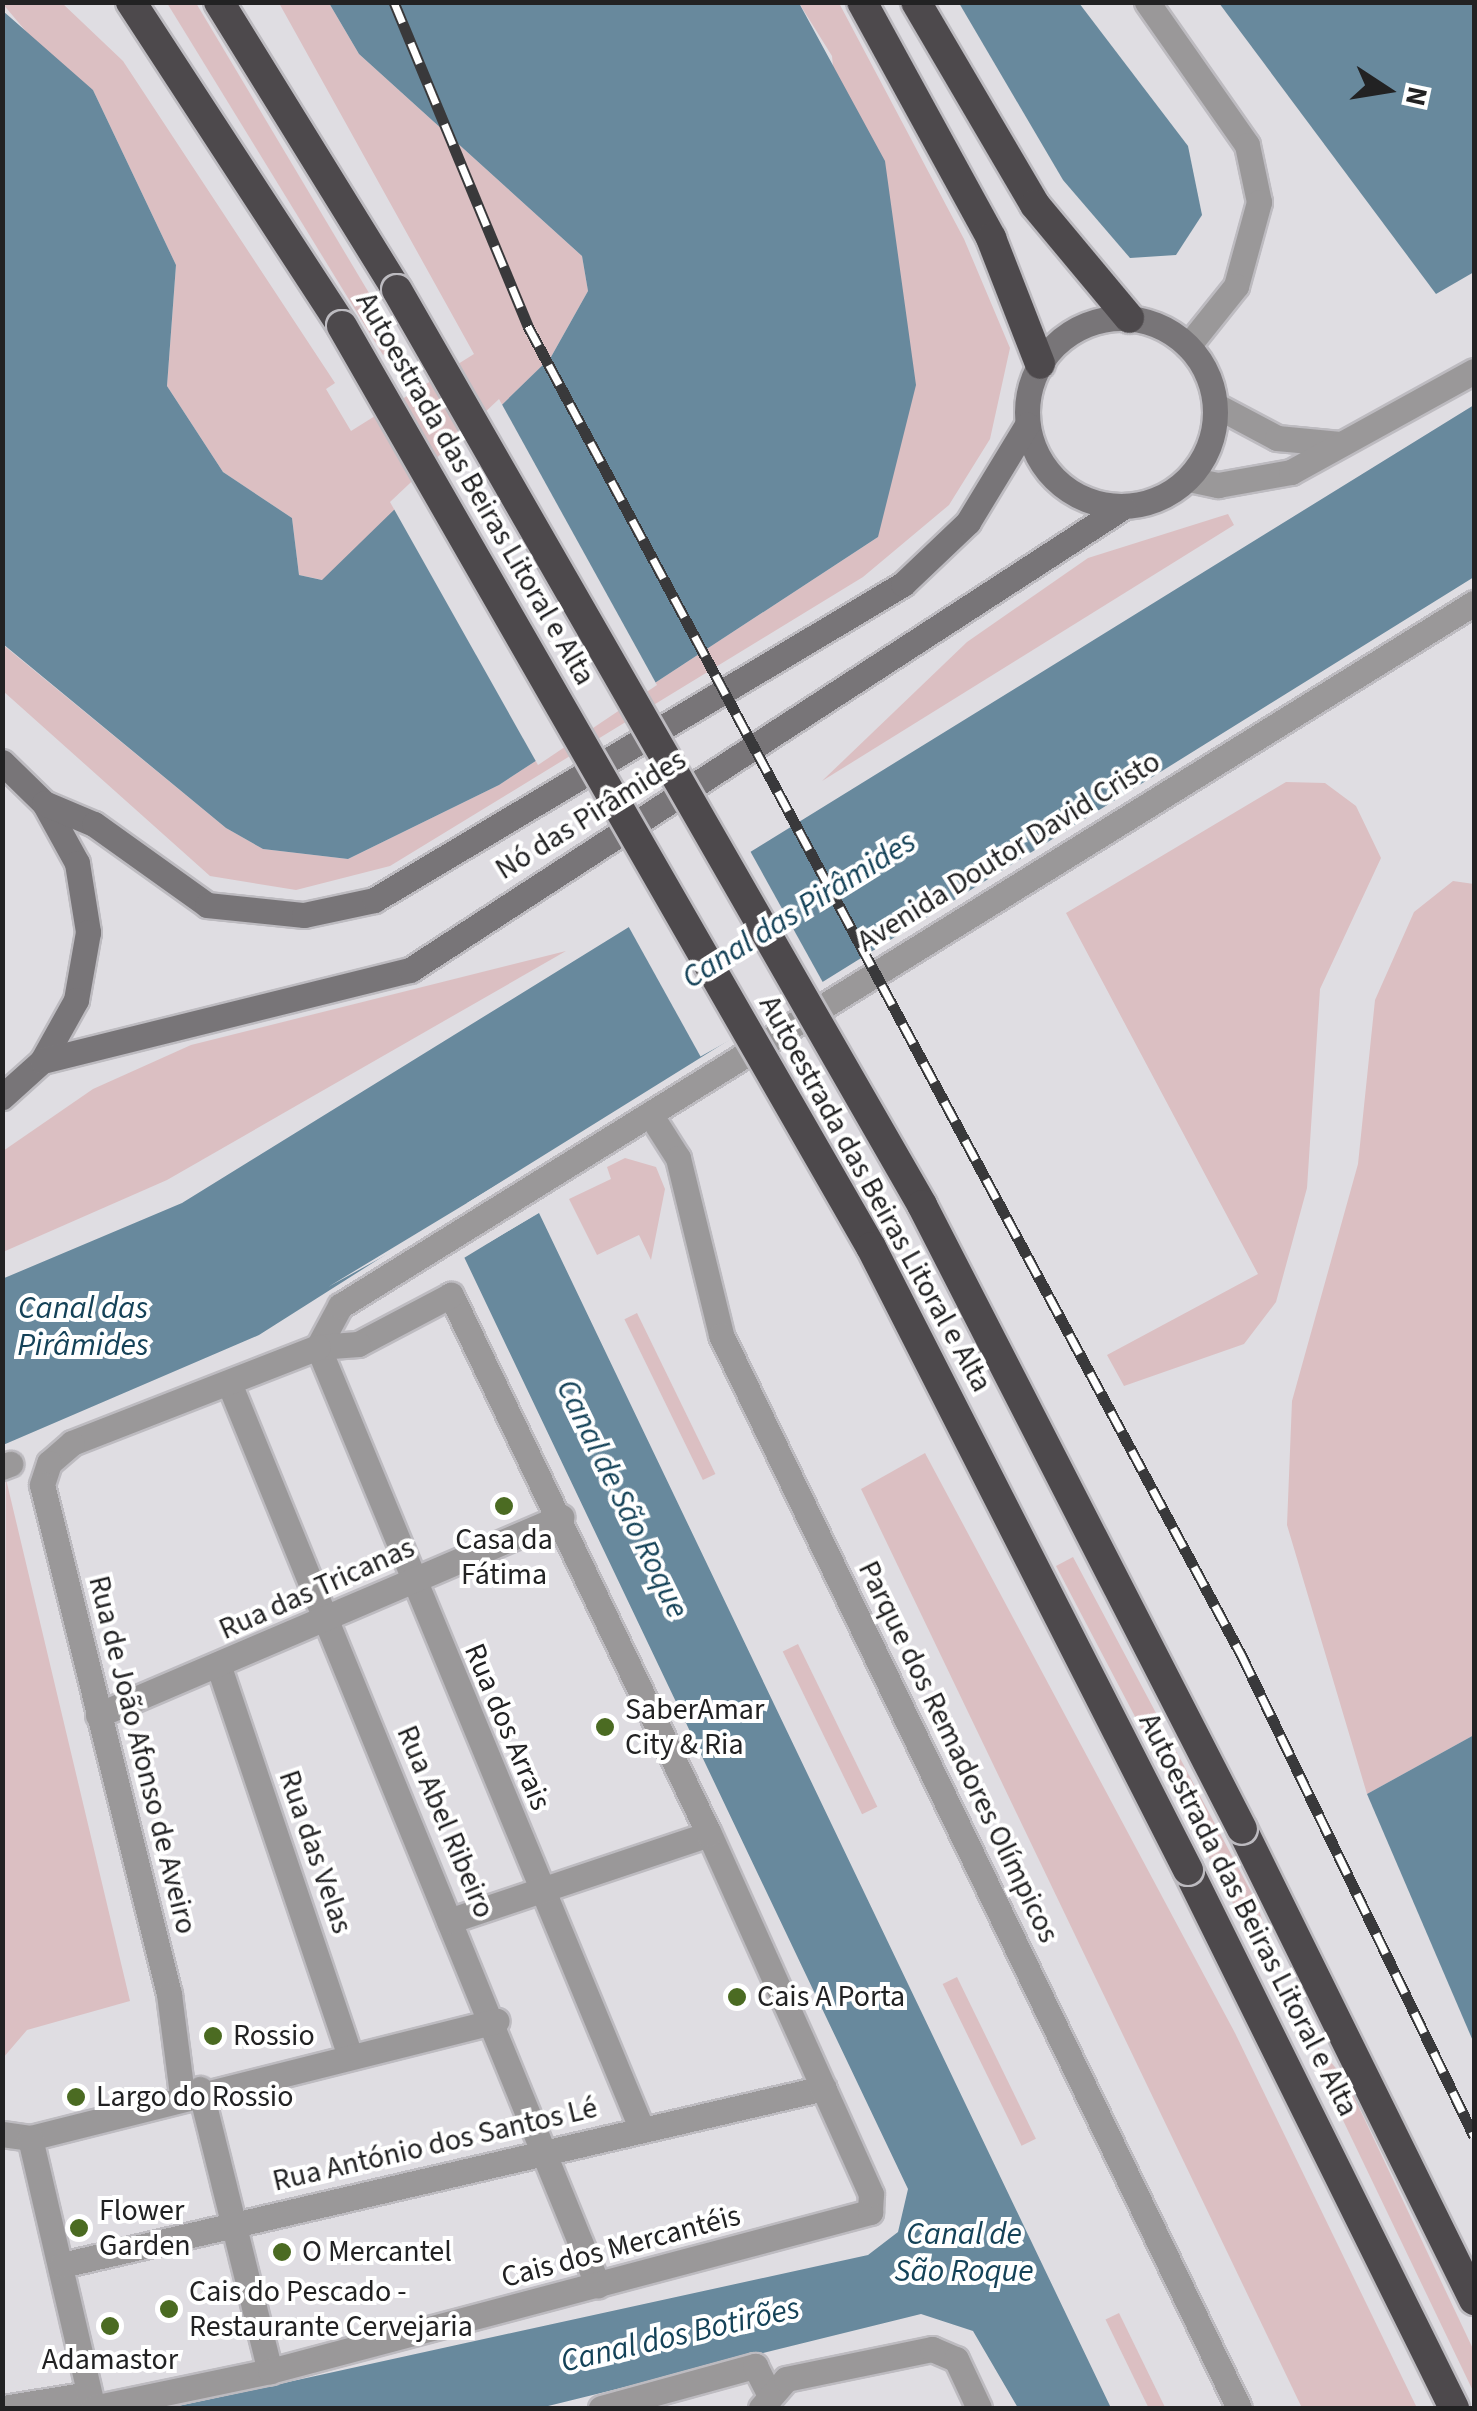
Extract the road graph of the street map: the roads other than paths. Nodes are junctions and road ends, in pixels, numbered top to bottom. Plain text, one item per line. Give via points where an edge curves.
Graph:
1 (102, 2) edge
2 (130, 2) edge
3 (220, 2) edge
4 (244, 2) edge
5 (862, 2) edge
6 (916, 2) edge
7 (1147, 2) edge
8 (152, 35) junction
9 (262, 70) junction
10 (1129, 318) junction
11 (1188, 346) junction
12 (1040, 364) junction
13 (1474, 371) edge
14 (1215, 405) junction
15 (1027, 425) junction
16 (1340, 444) junction
17 (1189, 479) junction
18 (1123, 506) junction
19 (1474, 604) edge
20 (2, 762) edge
21 (44, 802) junction
22 (42, 1061) junction
23 (2, 1097) edge
24 (650, 1114) junction
25 (318, 1347) junction
26 (228, 1383) junction
27 (560, 1517) junction
28 (412, 1584) junction
29 (328, 1624) junction
30 (219, 1667) junction
31 (98, 1715) junction
32 (709, 1834) junction
33 (540, 1892) junction
34 (450, 1921) junction
35 (496, 2021) junction
36 (350, 2057) junction
37 (824, 2088) junction
38 (191, 2092) junction
39 (642, 2130) junction
40 (2, 2134) edge
41 (30, 2138) junction
42 (549, 2150) junction
43 (238, 2226) junction
44 (62, 2265) junction
45 (598, 2286) junction
46 (1474, 2300) edge
47 (270, 2371) junction
48 (92, 2404) edge
49 (770, 2404) edge
50 (3, 2408) edge
51 (601, 2408) edge
52 (980, 2408) edge
53 (1239, 2408) edge
54 (1454, 2408) edge

1 - 8 highway
2 - 8 highway, Autoestrada das Beiras Litoral e Alta
3 - 9 highway, Autoestrada das Beiras Litoral e Alta
4 - 9 highway
5 - 12 highway via 991,238
6 - 10 highway via 1035,205
7 - 11 street via 1247,145 1259,202 1236,286
8 - 54 highway, Autoestrada das Beiras Litoral e Alta, bridge via 342,326 871,1247
9 - 46 highway, Autoestrada das Beiras Litoral e Alta, bridge via 397,290 922,1206 1242,1829
10 - 11 main road
10 - 12 main road via 1090,322
11 - 14 main road
12 - 15 main road, Nó das Pirâmides
13 - 16 street
14 - 16 street via 1277,438
14 - 17 main road via 1206,454
15 - 18 main road, Nó das Pirâmides via 1053,479 1078,497
15 - 21 main road, Nó das Pirâmides via 968,522 903,584 374,900 304,915 207,906 94,824
16 - 17 street via 1291,472 1218,485
17 - 18 main road, Nó das Pirâmides via 1164,497
18 - 22 main road, Nó das Pirâmides via 410,970
19 - 24 street, Avenida Doutor David Cristo
20 - 21 main road
21 - 22 main road via 77,864 88,932 76,1000
22 - 23 main road
24 - 25 street, Avenida Doutor David Cristo via 340,1306
24 - 53 street, Parque dos Remadores Olímpicos via 678,1158 721,1335
25 - 26 street
25 - 27 street via 358,1344 452,1295
25 - 28 street, Rua dos Arrais
26 - 29 street, Rua Abel Ribeiro
26 - 31 street, Rua de João Afonso de Aveiro via 72,1442 42,1485
27 - 28 street, Rua das Tricanas
27 - 32 street
28 - 29 street, Rua das Tricanas
28 - 33 street, Rua dos Arrais
29 - 30 street, Rua das Tricanas
29 - 34 street, Rua Abel Ribeiro
30 - 31 street, Rua das Tricanas
30 - 36 street, Rua das Velas
31 - 38 street, Rua de João Afonso de Aveiro
32 - 33 street
32 - 37 street
33 - 34 street
33 - 39 street, Rua dos Arrais
34 - 35 street, Rua Abel Ribeiro
35 - 36 street
35 - 42 street, Rua Abel Ribeiro
36 - 38 street
37 - 39 street, Rua António dos Santos Lé
37 - 45 street, Cais dos Mercantéis via 870,2212
38 - 41 street
38 - 43 street, Rua de João Afonso de Aveiro
39 - 42 street, Rua António dos Santos Lé
40 - 41 street
41 - 44 street
42 - 43 street, Rua António dos Santos Lé
42 - 45 street, Rua Abel Ribeiro
43 - 44 street, Rua António dos Santos Lé
43 - 47 street, Rua de João Afonso de Aveiro
44 - 48 street
45 - 47 street, Cais dos Mercantéis
47 - 48 street, Cais dos Mercantéis
48 - 50 street, Cais dos Mercantéis
49 - 51 street via 755,2366
49 - 52 street via 786,2379 932,2349 956,2359

